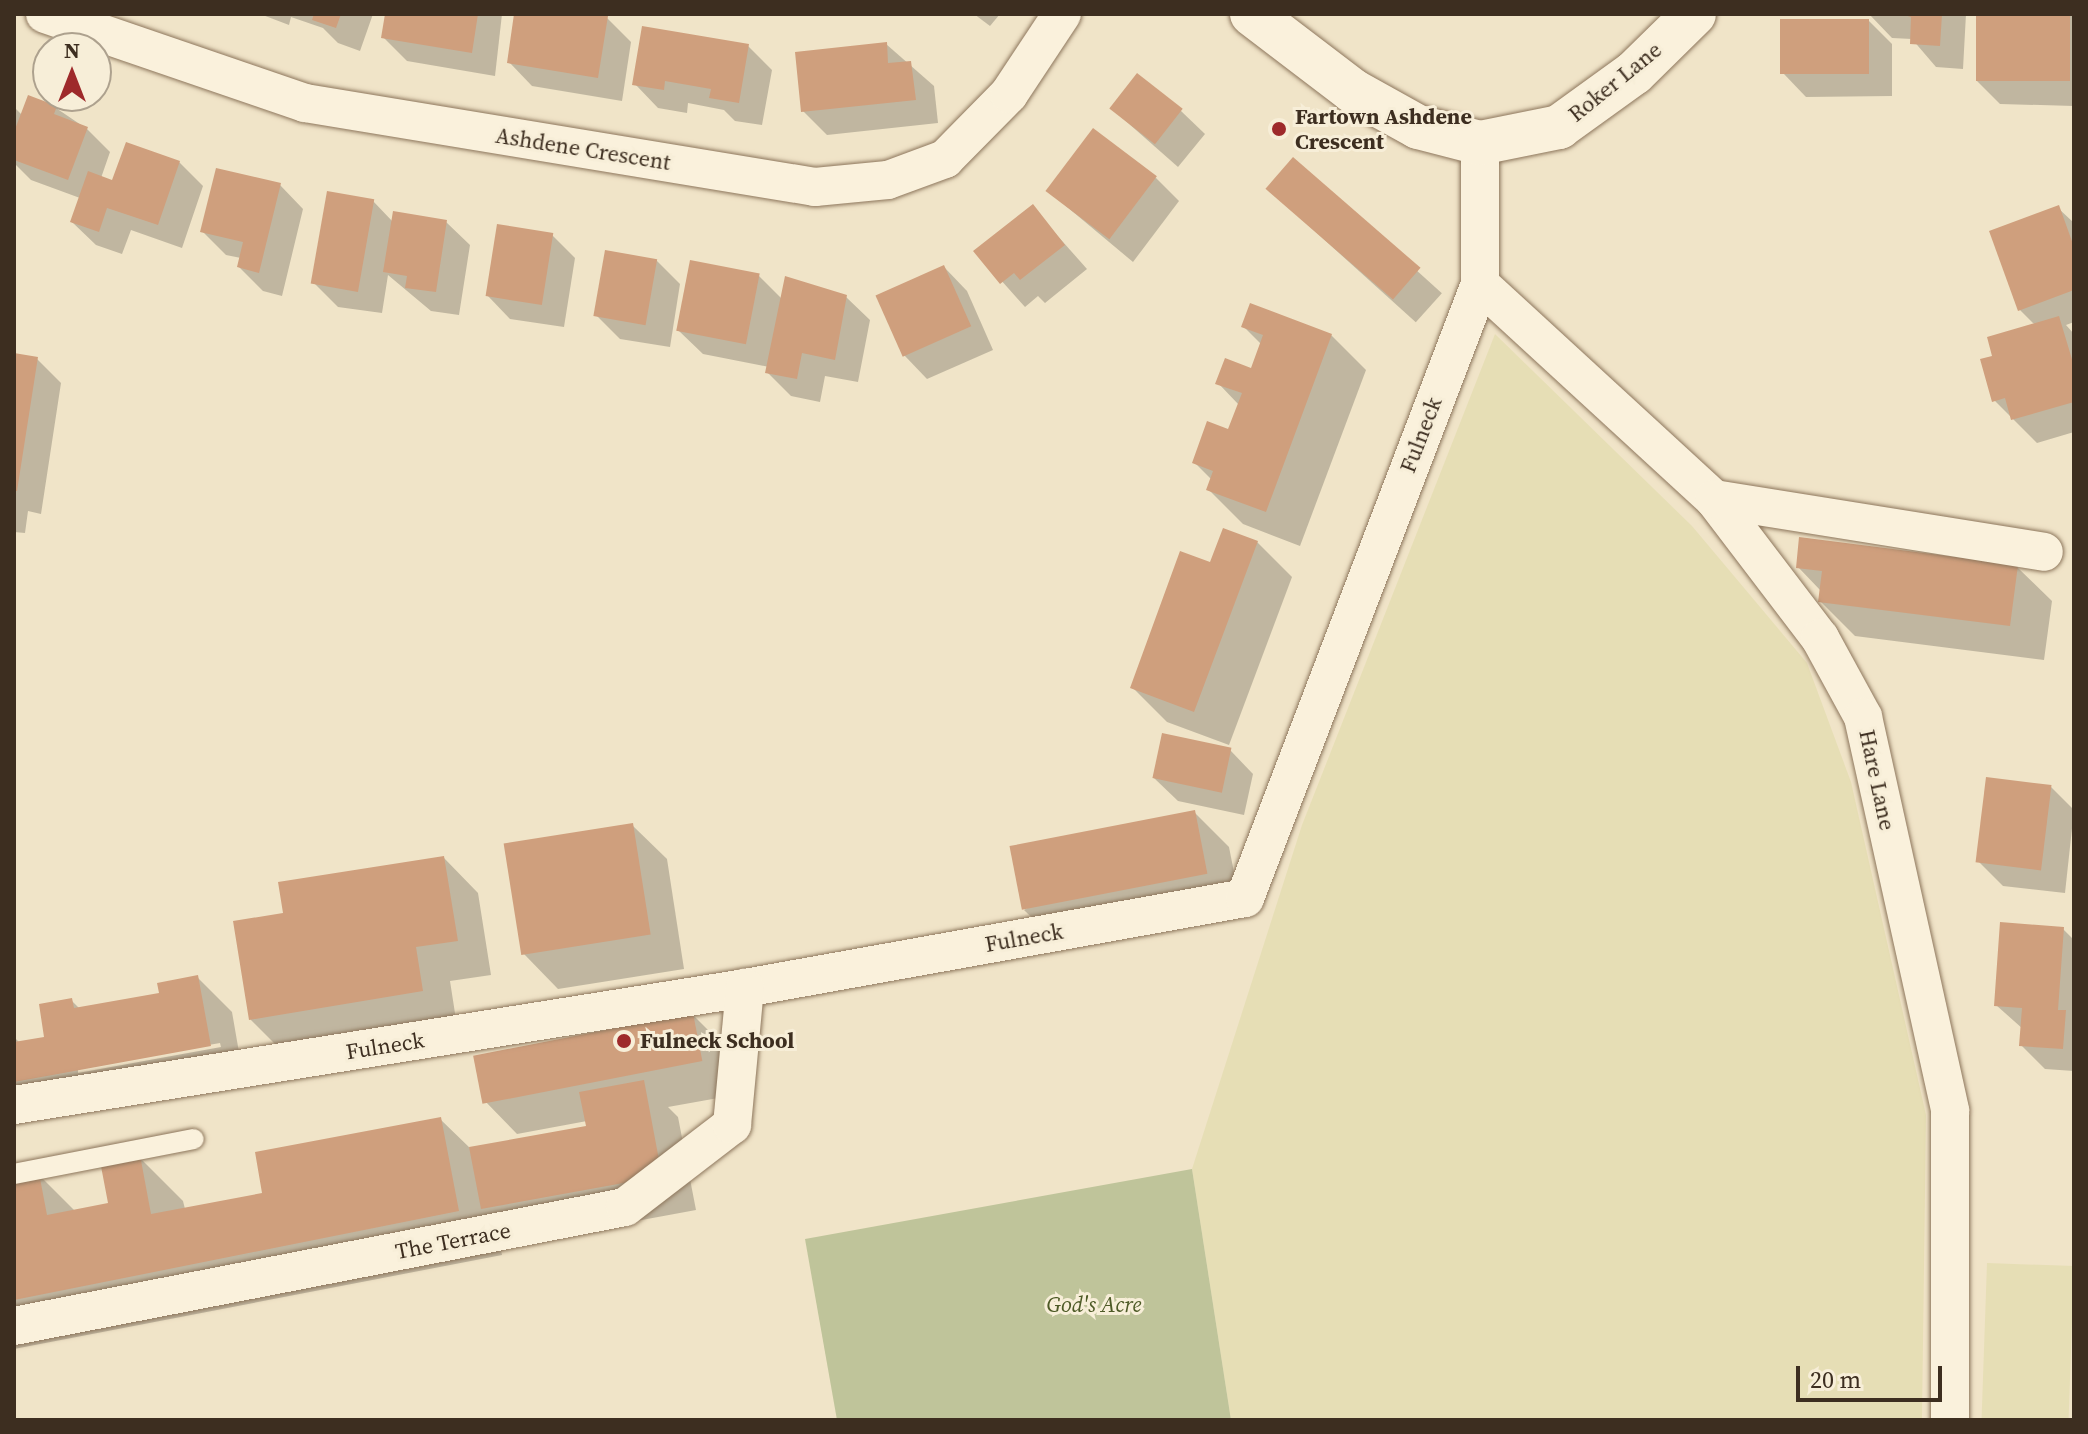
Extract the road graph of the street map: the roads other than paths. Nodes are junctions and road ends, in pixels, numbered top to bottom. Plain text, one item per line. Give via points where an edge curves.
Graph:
1 (45, 14) edge
2 (1062, 14) edge
3 (1252, 14) edge
4 (1694, 14) edge
5 (1480, 143) junction
6 (1480, 284) junction
7 (1714, 499) junction
8 (2044, 552) dead end
9 (745, 988) junction
10 (14, 1105) edge
11 (194, 1139) dead end
12 (14, 1174) edge
13 (14, 1326) edge
14 (1950, 1420) edge

1 - 2 street, Ashdene Crescent via 305,103 815,187 888,180 945,159 1009,94
3 - 5 street via 1353,91 1418,127
4 - 5 street, Roker Lane via 1634,73 1559,127
5 - 6 street, Fulneck
6 - 7 street, Hare Lane
6 - 9 street, Fulneck via 1245,898
7 - 8 street
7 - 14 street, Hare Lane via 1820,638 1863,717 1950,1111
9 - 10 street, Fulneck
9 - 13 street, The Terrace via 732,1125 625,1207
11 - 12 lane

